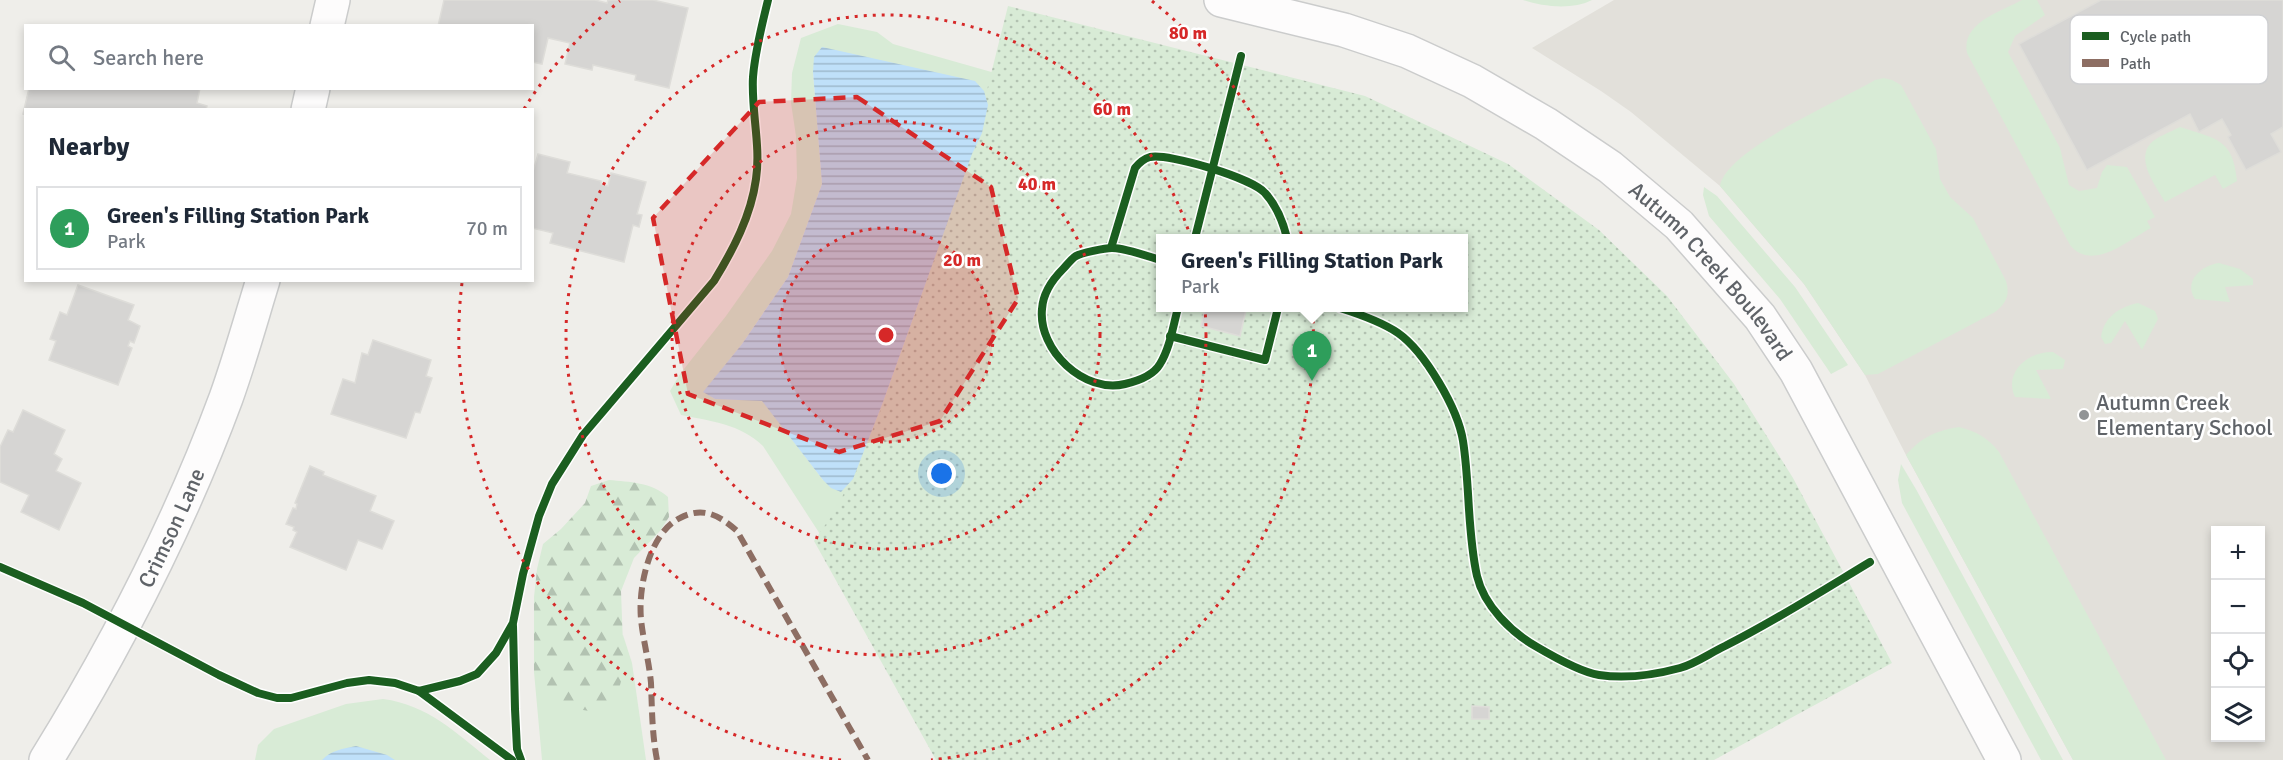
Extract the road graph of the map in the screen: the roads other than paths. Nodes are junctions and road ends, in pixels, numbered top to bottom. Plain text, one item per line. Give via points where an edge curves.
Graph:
1 (333, 0) edge
2 (1221, 0) edge
3 (327, 24) edge
4 (313, 90) edge
5 (308, 108) edge
6 (262, 282) edge
7 (46, 760) edge
8 (2004, 760) edge

1 - 3 street
2 - 8 street, Autumn Creek Boulevard via 1344,30 1407,51 1472,81 1610,167 1679,225 1760,317 1796,371
4 - 5 street
6 - 7 street, Crimson Lane via 226,398 172,528 85,696

